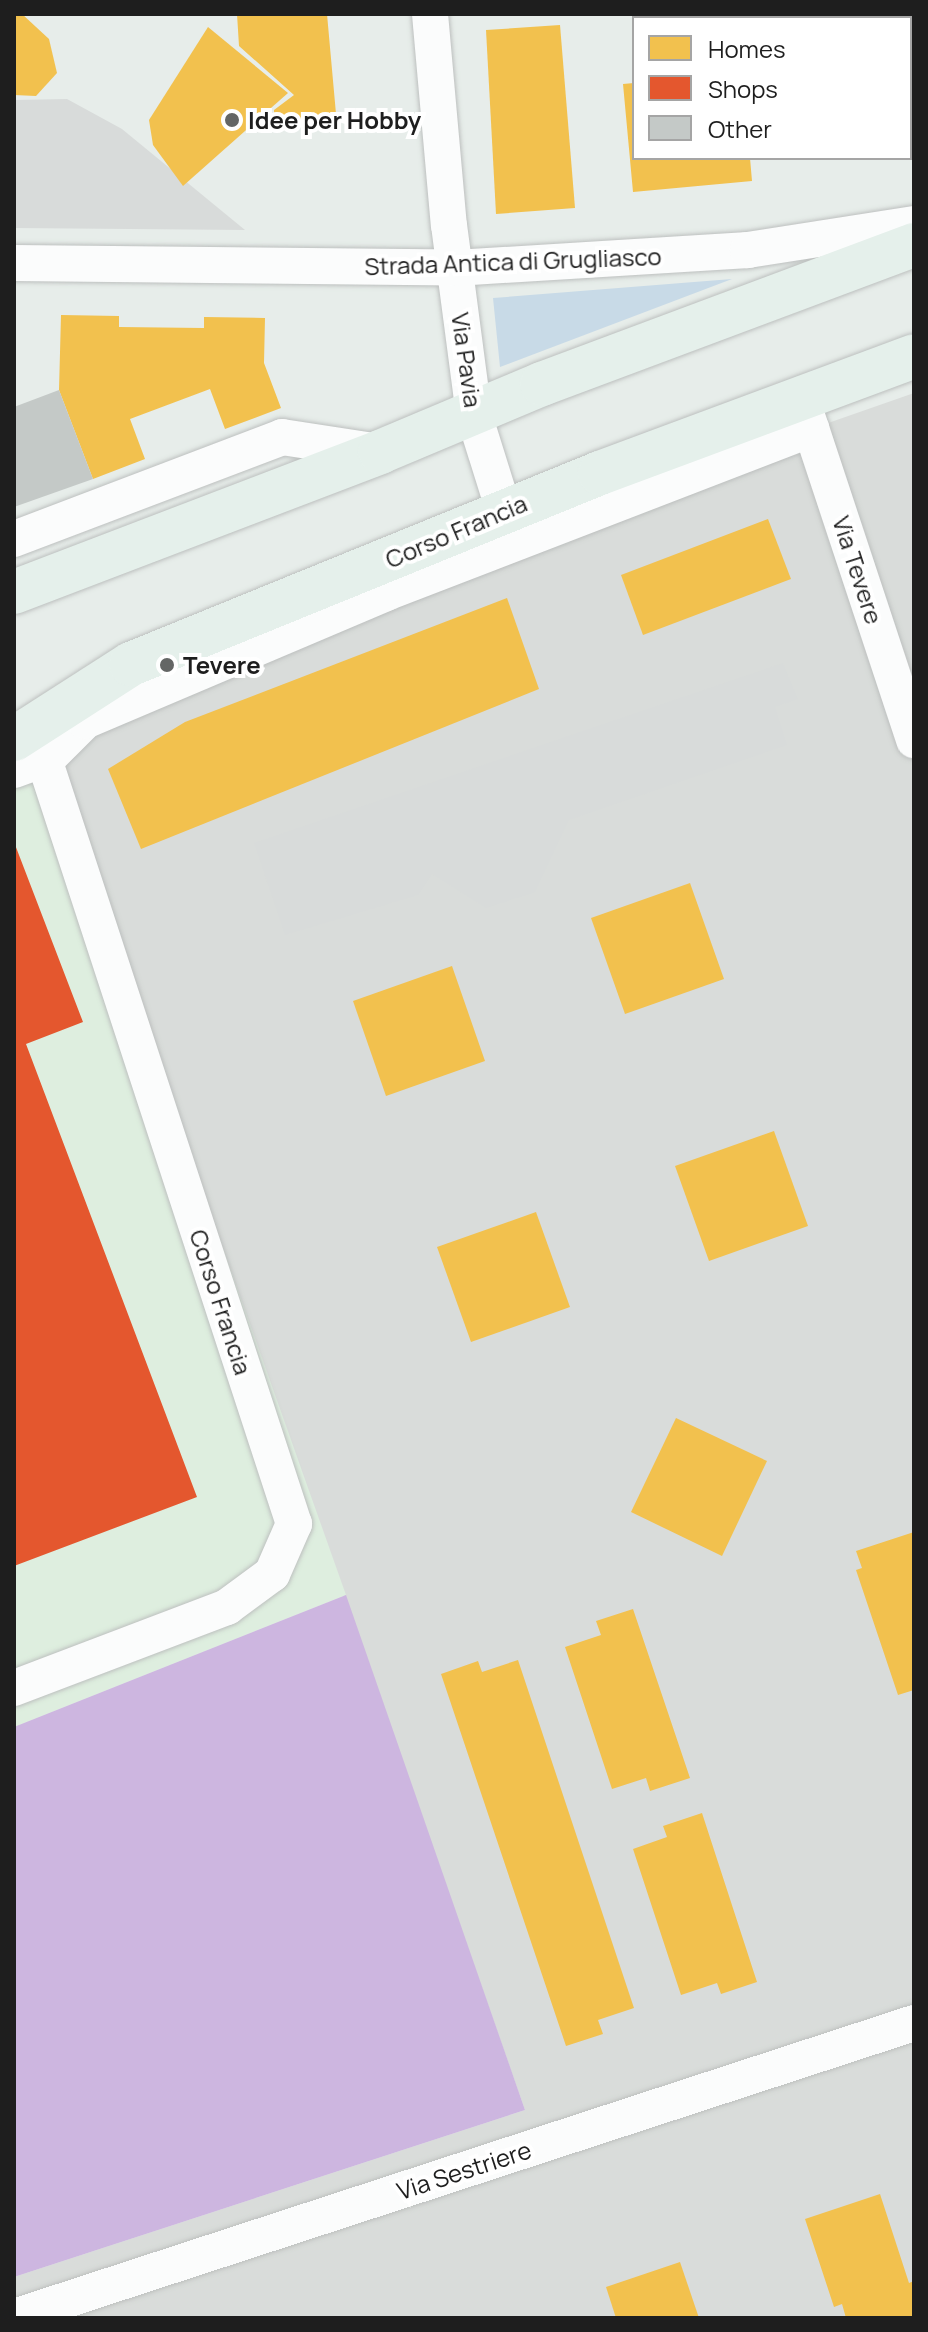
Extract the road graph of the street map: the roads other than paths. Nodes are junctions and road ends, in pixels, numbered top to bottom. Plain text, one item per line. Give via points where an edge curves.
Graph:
1 (430, 14) edge
2 (914, 224) edge
3 (914, 245) edge
4 (748, 250) junction
5 (14, 263) edge
6 (455, 268) junction
7 (763, 300) junction
8 (914, 356) edge
9 (806, 414) junction
10 (474, 415) junction
11 (380, 452) junction
12 (504, 511) junction
13 (14, 539) edge
14 (14, 592) edge
15 (914, 740) edge
16 (24, 756) edge
17 (14, 1688) edge
18 (914, 2023) edge
19 (14, 2317) edge

1 - 6 street, Via Pavia
2 - 4 street, Strada Antica di Grugliasco
3 - 7 main road
4 - 6 street, Strada Antica di Grugliasco
4 - 7 street
5 - 6 street, Strada Antica di Grugliasco
6 - 10 street, Via Pavia
7 - 10 main road
8 - 9 main road, Corso Francia
9 - 12 main road, Corso Francia
9 - 15 street, Via Tevere
9 - 16 street, Corso Francia via 85,721
10 - 11 main road
10 - 12 street, Via Pavia
11 - 13 street via 282,437
11 - 14 main road
12 - 16 main road, Corso Francia via 131,664
16 - 17 street, Corso Francia via 294,1524 272,1574 227,1607
18 - 19 street, Via Sestriere

